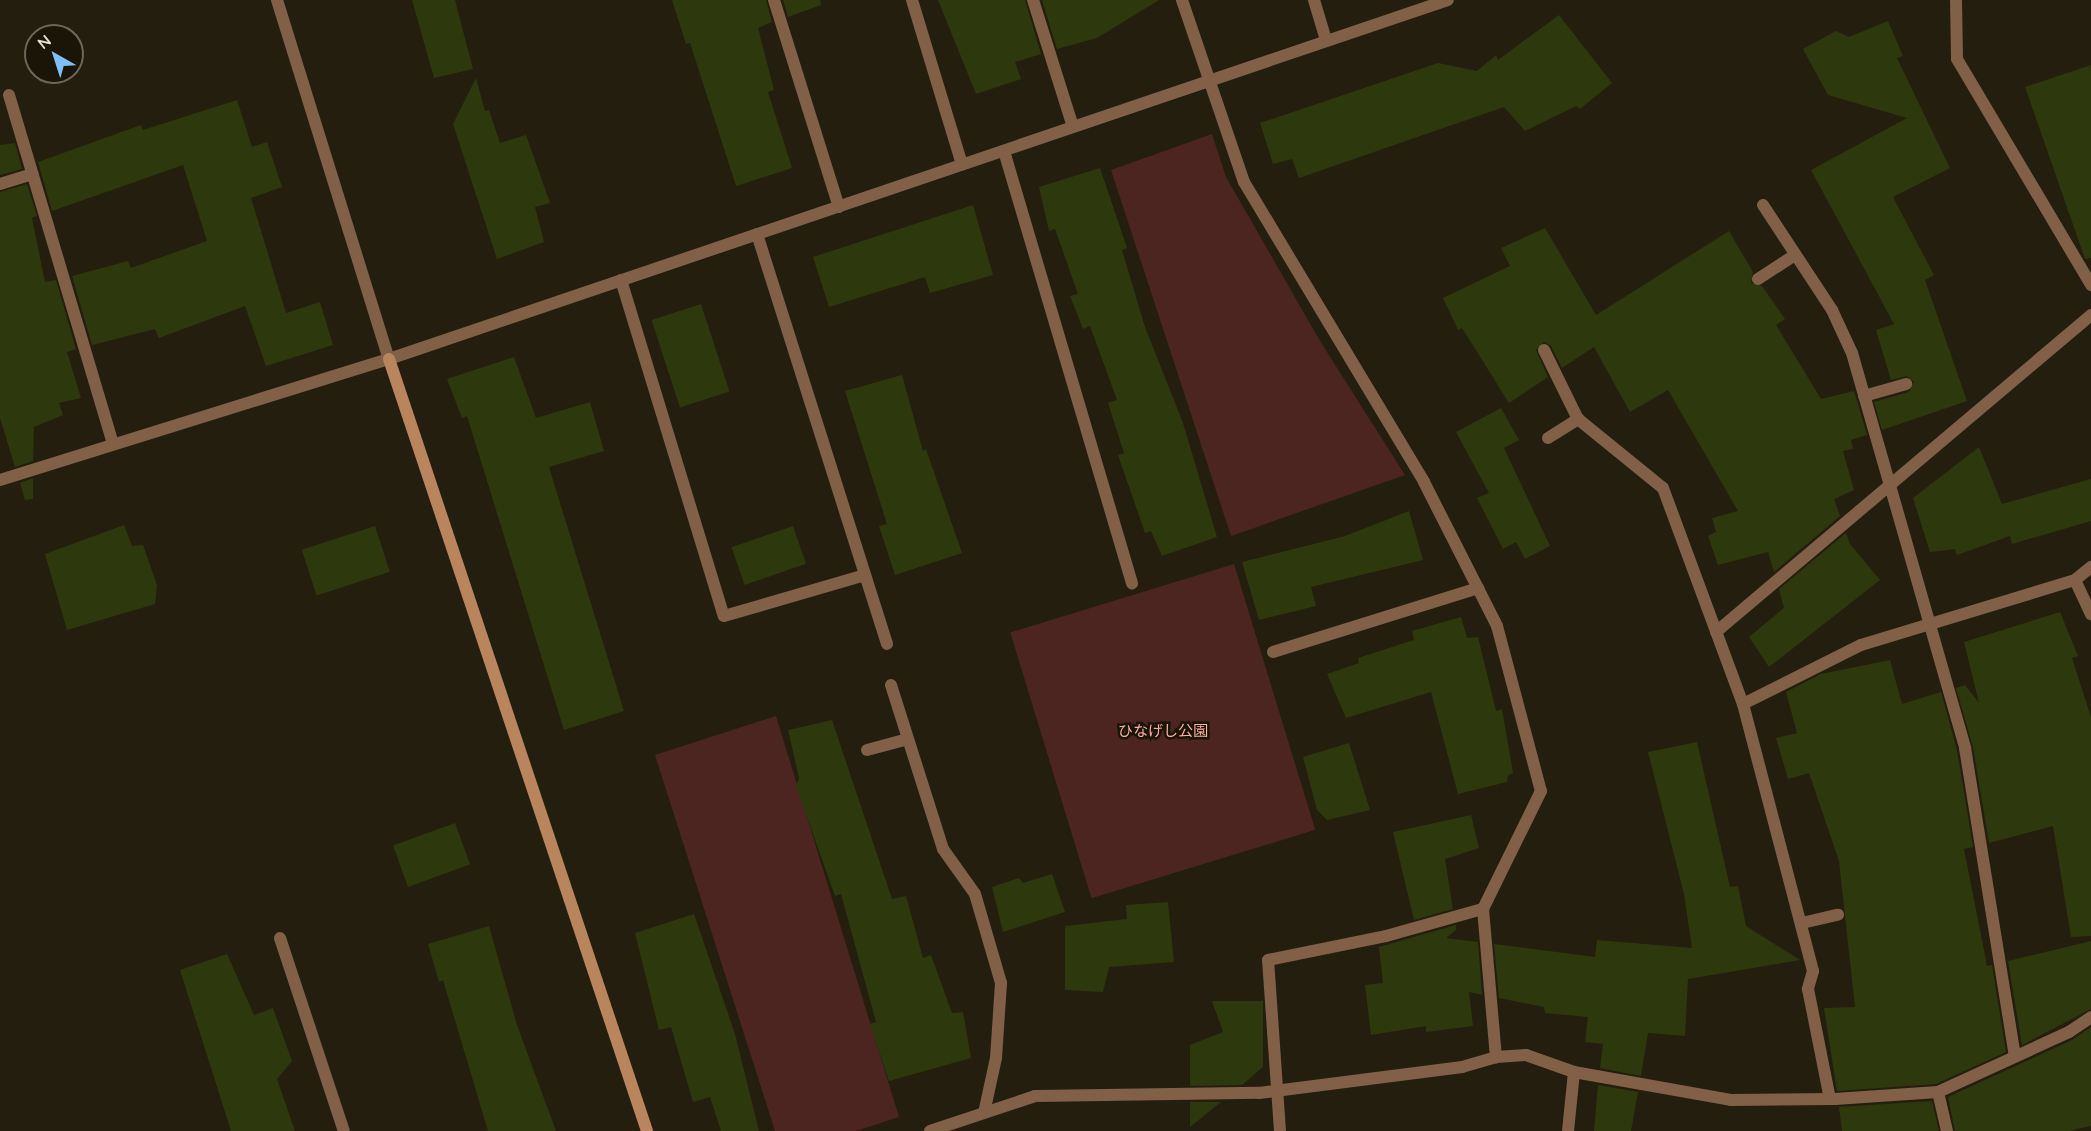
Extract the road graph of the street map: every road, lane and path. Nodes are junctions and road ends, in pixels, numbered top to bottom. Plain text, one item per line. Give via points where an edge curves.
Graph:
1 (277, 0) edge
2 (774, 0) edge
3 (912, 0) edge
4 (1033, 0) edge
5 (1182, 0) edge
6 (1314, 0) edge
7 (1956, 0) edge
8 (1441, 1) edge
9 (1326, 40) junction
10 (1209, 81) junction
11 (9, 95) dead end
12 (1073, 127) junction
13 (1004, 151) junction
14 (962, 165) junction
15 (33, 174) junction
16 (0, 184) edge
17 (1763, 206) dead end
18 (838, 207) junction
19 (757, 234) junction
20 (1795, 255) junction
21 (1758, 279) dead end
22 (621, 280) junction
23 (2091, 285) edge
24 (2091, 315) edge
25 (1544, 350) dead end
26 (389, 358) junction
27 (1906, 384) dead end
28 (1864, 396) junction
29 (1578, 419) junction
30 (1548, 438) dead end
31 (113, 443) junction
32 (0, 480) edge
33 (1890, 485) junction
34 (2091, 567) edge
35 (866, 575) junction
36 (2075, 580) junction
37 (1132, 583) dead end
38 (1478, 588) junction
39 (2091, 615) edge
40 (1930, 624) junction
41 (1716, 632) junction
42 (887, 644) dead end
43 (1273, 652) dead end
44 (891, 685) dead end
45 (1743, 704) junction
46 (908, 739) junction
47 (867, 750) dead end
48 (1484, 909) junction
49 (1838, 915) dead end
50 (1802, 923) junction
51 (280, 938) dead end
52 (2091, 1017) edge
53 (2015, 1056) junction
54 (1496, 1058) junction
55 (1574, 1072) junction
56 (1277, 1092) junction
57 (1938, 1092) junction
58 (1830, 1099) junction
59 (984, 1113) junction
60 (344, 1131) edge
61 (647, 1131) edge
62 (930, 1131) edge
63 (1280, 1131) edge
64 (1568, 1131) edge
65 (1947, 1131) edge

1 - 26 street
2 - 18 street
3 - 14 street
4 - 12 street
5 - 10 street
6 - 9 street
7 - 23 street via 1957,59
8 - 9 street
9 - 10 street
10 - 12 street
10 - 38 street via 1244,182 1424,482
11 - 15 street
12 - 13 street
13 - 14 street
13 - 37 street
14 - 18 street
15 - 16 street
15 - 31 street
17 - 20 street
18 - 19 street
19 - 22 street
19 - 35 street
20 - 21 street
20 - 28 street via 1837,321 1852,353
22 - 26 street
22 - 35 street via 724,616
24 - 33 street
25 - 29 street
26 - 31 street
26 - 61 street
27 - 28 street
28 - 33 street
29 - 30 street
29 - 41 street via 1663,488
31 - 32 street
33 - 40 street
33 - 41 street
34 - 36 street
35 - 42 street
36 - 39 street
36 - 40 street
38 - 43 street
38 - 48 street via 1497,626 1540,791
40 - 45 street via 1861,645
40 - 53 street via 1965,748
41 - 45 street
44 - 46 street
45 - 50 street
46 - 47 street
46 - 59 street via 943,849 975,894 1001,983 996,1058
48 - 54 street
48 - 56 street via 1386,936 1268,960
49 - 50 street
50 - 58 street via 1813,970 1808,989
51 - 60 street
52 - 53 street
53 - 57 street
54 - 55 street via 1526,1055
54 - 56 street via 1462,1067
55 - 58 street via 1731,1100
55 - 64 street
56 - 59 street via 1035,1096
56 - 63 street
57 - 58 street
57 - 65 street
59 - 62 street

